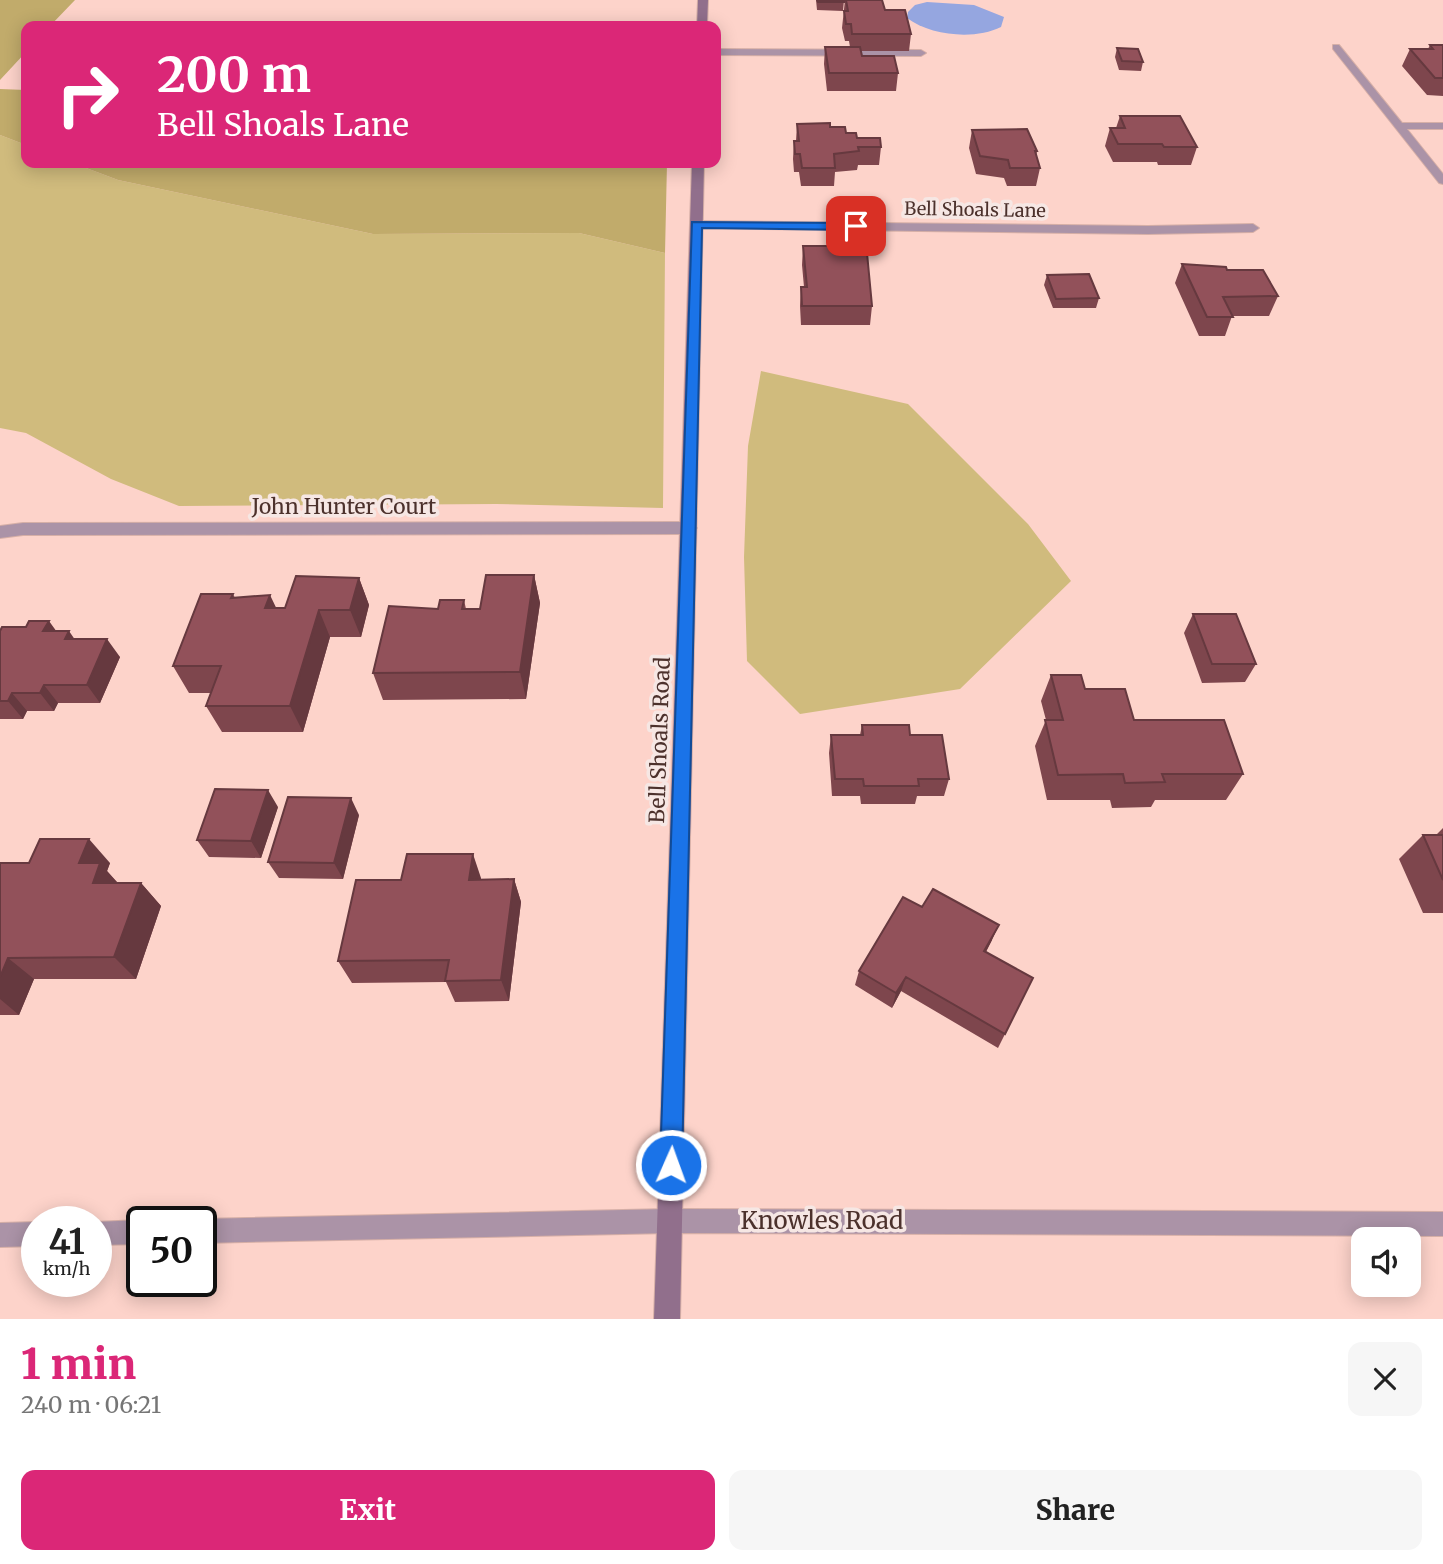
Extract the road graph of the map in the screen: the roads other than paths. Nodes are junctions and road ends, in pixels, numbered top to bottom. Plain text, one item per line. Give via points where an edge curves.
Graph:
1 (703, 0) edge
2 (702, 21) edge
3 (1336, 47) dead end
4 (721, 52) edge
5 (921, 53) dead end
6 (1443, 126) edge
7 (1399, 127) junction
8 (698, 168) edge
9 (1443, 181) edge
10 (696, 225) junction
11 (1253, 228) dead end
12 (689, 528) junction
13 (0, 532) edge
14 (670, 1221) junction
15 (1443, 1224) edge
16 (217, 1231) edge
17 (21, 1234) edge
18 (0, 1235) edge
19 (667, 1319) edge

1 - 2 main road
3 - 7 street
4 - 5 street
6 - 7 street
7 - 9 street
8 - 10 main road, Bell Shoals Road
10 - 11 street, Bell Shoals Lane
10 - 12 main road, Bell Shoals Road
12 - 13 street, John Hunter Court via 23,528
12 - 14 main road, Bell Shoals Road
14 - 15 street, Knowles Road
14 - 16 street, Knowles Road
14 - 19 main road, Bell Shoals Road
17 - 18 street

